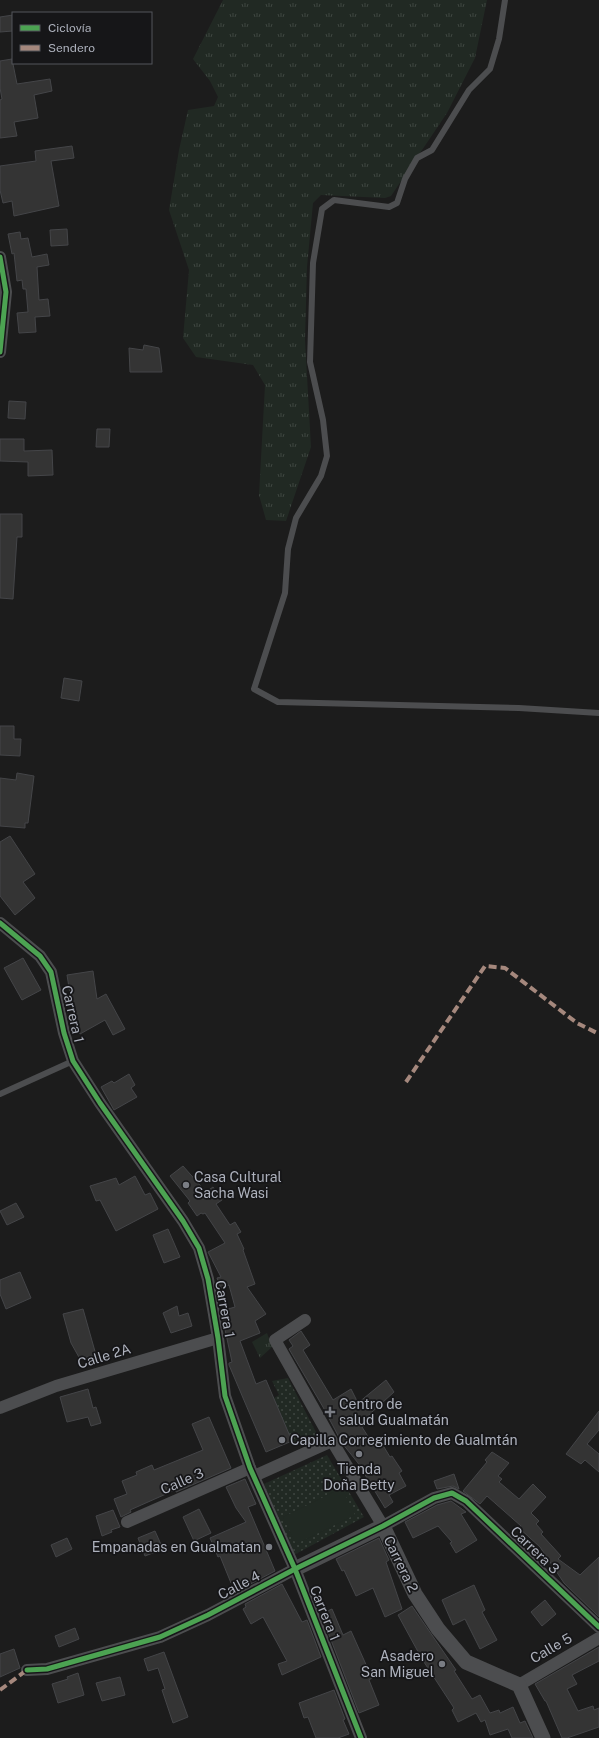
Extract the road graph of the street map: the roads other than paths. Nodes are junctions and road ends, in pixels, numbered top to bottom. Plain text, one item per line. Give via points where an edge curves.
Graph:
1 (505, 0) edge
2 (0, 257) edge
3 (0, 352) edge
4 (599, 713) edge
5 (0, 922) edge
6 (73, 1061) junction
7 (0, 1094) edge
8 (306, 1320) dead end
9 (218, 1338) junction
10 (0, 1408) edge
11 (332, 1441) junction
12 (252, 1472) junction
13 (452, 1493) joint
14 (127, 1522) dead end
15 (383, 1526) junction
16 (295, 1569) junction
17 (599, 1627) edge
18 (599, 1638) edge
19 (27, 1670) dead end
20 (519, 1685) junction
21 (358, 1737) edge
22 (543, 1738) edge

1 - 4 lane via 499,39 490,69 469,90 432,150 417,158 405,179 397,203 389,207 334,200 322,209 313,264 310,362 327,456 321,476 296,518 288,549 285,593 254,689 278,702 519,708
2 - 3 street via 6,292
5 - 6 street, Carrera 1 via 40,956 51,972 64,1033
6 - 7 lane
6 - 9 street, Carrera 1 via 183,1221 198,1248 208,1279
8 - 11 street, Carrera 2 via 275,1340
9 - 10 street, Calle 2A via 56,1386
9 - 12 street, Carrera 1 via 225,1396
11 - 12 street, Calle 3
11 - 15 street, Carrera 2
12 - 14 street, Calle 3
12 - 16 street, Carrera 1
13 - 15 street, Calle 4 via 434,1498
13 - 17 street, Carrera 3 via 466,1501
15 - 16 street, Calle 4
15 - 20 street, Carrera 2 via 415,1594 438,1629 466,1662
16 - 19 street, Calle 4 via 160,1637 47,1669
16 - 21 street, Carrera 1
18 - 20 street, Calle 5
20 - 22 street

